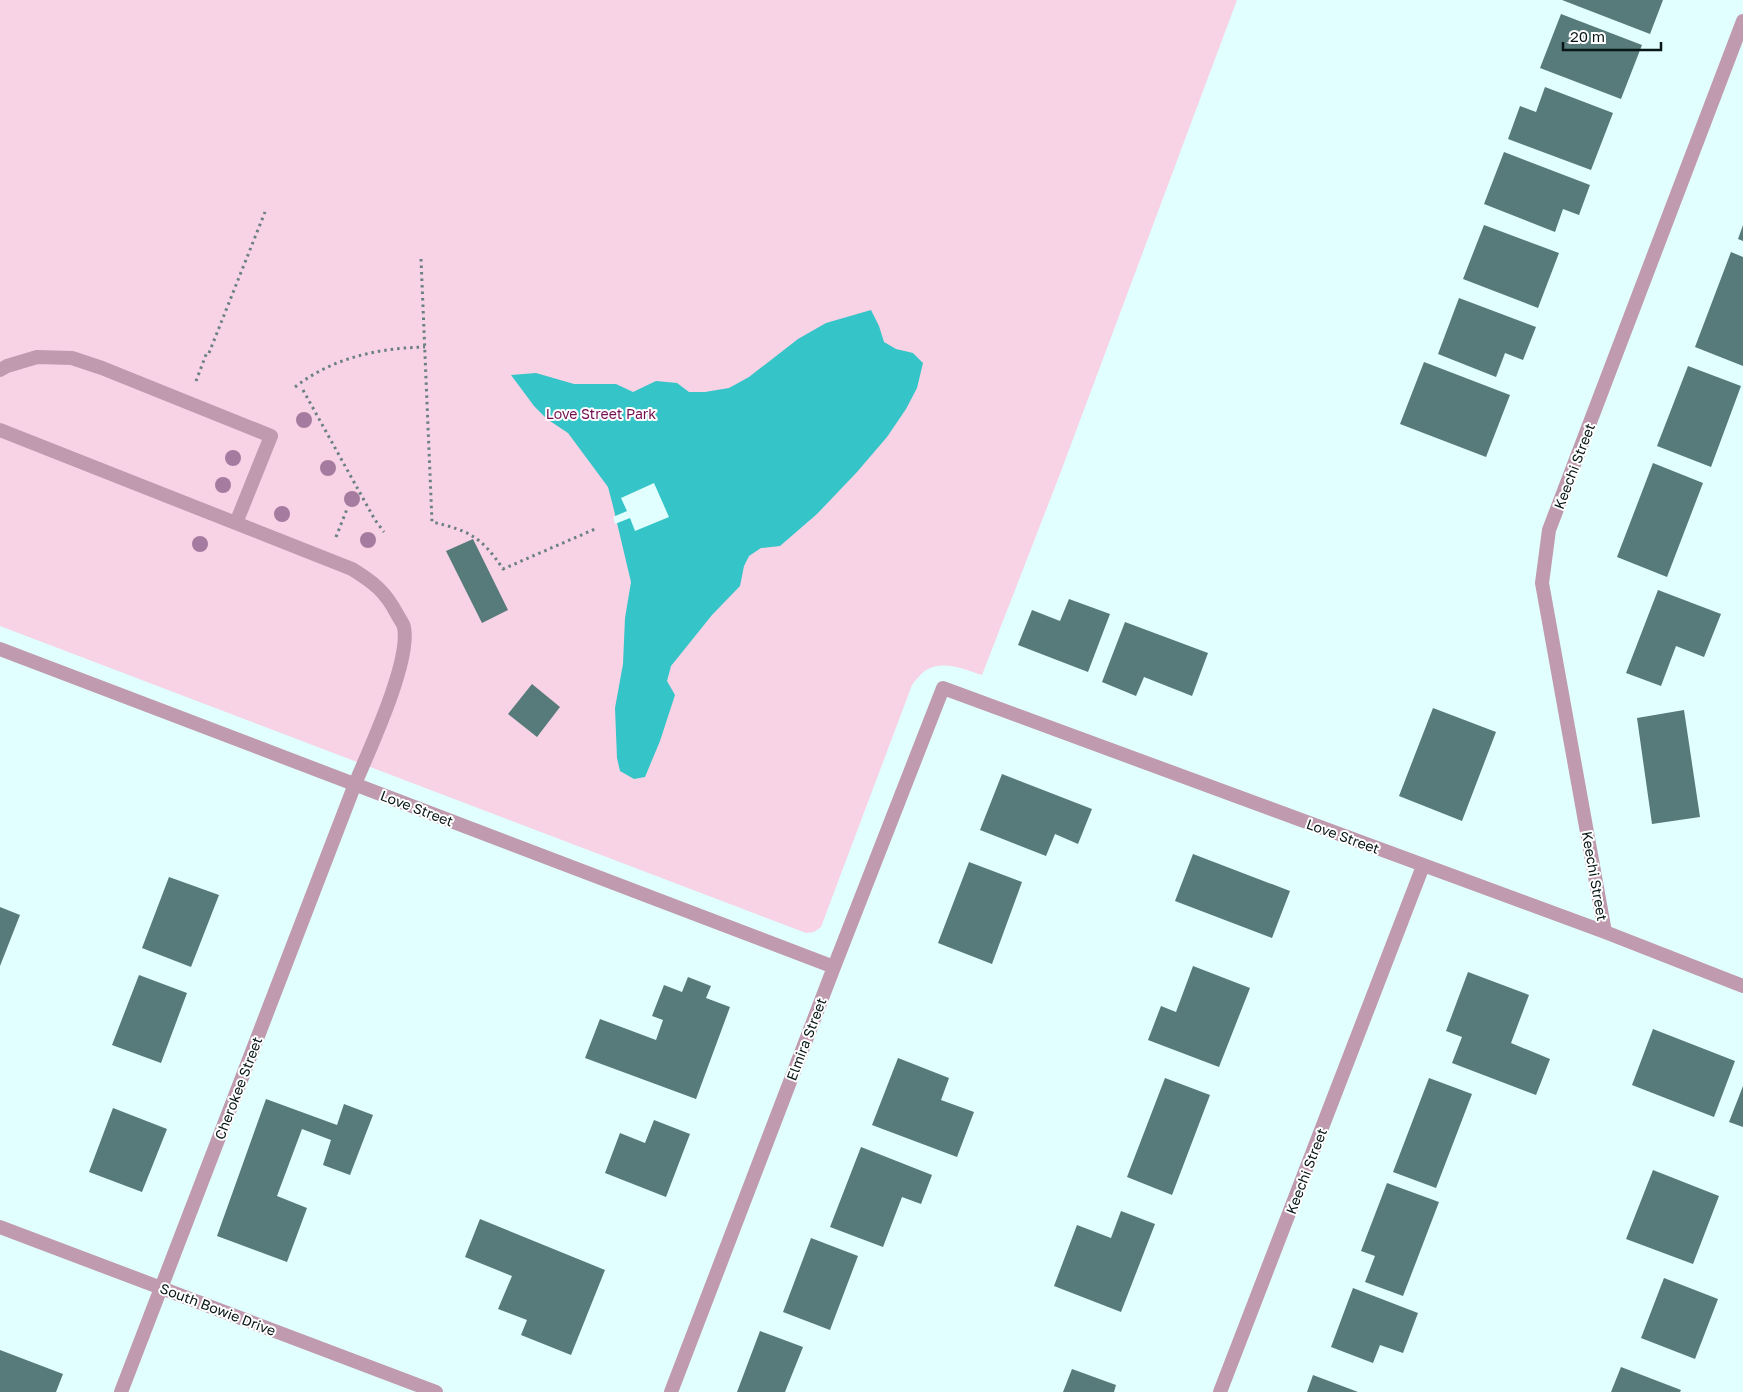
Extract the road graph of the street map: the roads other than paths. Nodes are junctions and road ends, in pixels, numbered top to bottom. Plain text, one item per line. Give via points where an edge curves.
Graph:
1 (1743, 21) edge
2 (0, 370) edge
3 (0, 430) edge
4 (236, 522) junction
5 (0, 649) edge
6 (943, 688) joint
7 (355, 784) junction
8 (1423, 866) junction
9 (1605, 932) junction
10 (834, 967) junction
11 (1743, 986) edge
12 (0, 1227) edge
13 (161, 1288) junction
14 (122, 1392) edge
15 (436, 1392) edge
16 (671, 1392) edge
17 (1220, 1392) edge

1 - 9 street, Keechi Street via 1549,530 1542,583
2 - 4 street via 37,358 72,358 271,436
3 - 4 street, Cherokee Street
4 - 7 street, Cherokee Street via 352,568 373,582 388,598 404,627 404,652 397,679
5 - 7 street, Love Street
6 - 8 street, Love Street
6 - 10 street, Elmira Street
7 - 10 street, Love Street
7 - 13 street, Cherokee Street
8 - 9 street, Love Street
8 - 17 street, Keechi Street
9 - 11 street, Love Street
10 - 16 street, Elmira Street
12 - 13 street, South Bowie Drive
13 - 14 street, Cherokee Street
13 - 15 street, South Bowie Drive

